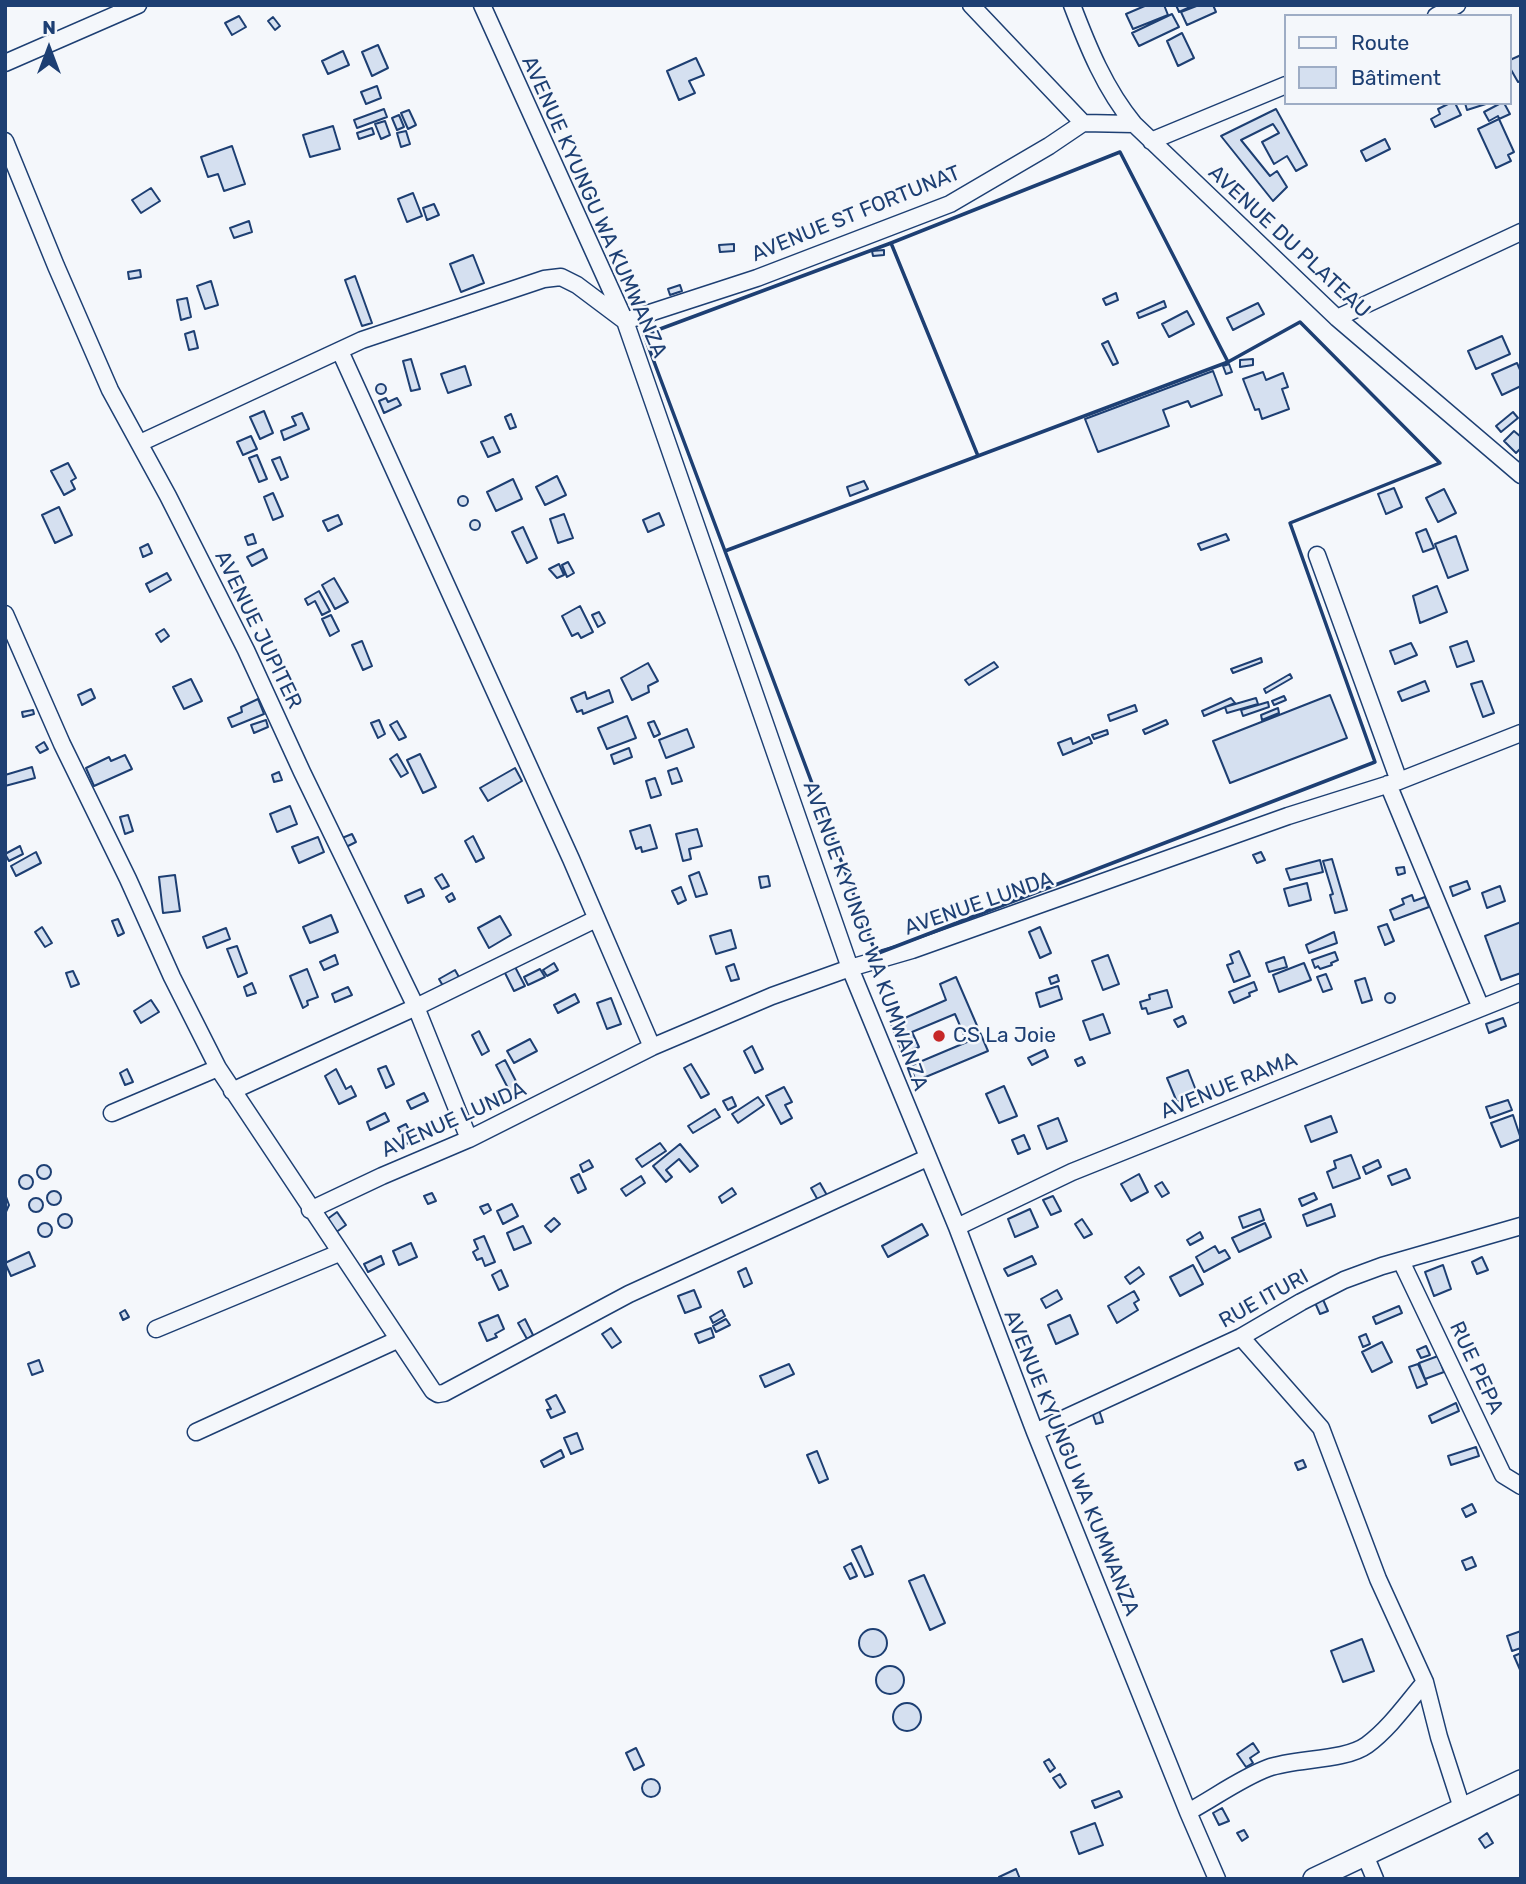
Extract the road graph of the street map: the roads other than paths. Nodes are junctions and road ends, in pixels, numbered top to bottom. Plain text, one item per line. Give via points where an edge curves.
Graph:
1 (138, 5) edge
2 (482, 5) edge
3 (971, 5) edge
4 (1072, 5) edge
5 (1457, 5) edge
6 (1440, 14) edge
7 (5, 62) edge
8 (1284, 86) edge
9 (1083, 123) junction
10 (1133, 124) junction
11 (5, 141) edge
12 (1151, 141) junction
13 (1521, 232) edge
14 (1337, 318) junction
15 (625, 321) junction
16 (340, 351) junction
17 (140, 443) junction
18 (1521, 475) edge
19 (1317, 555) dead end
20 (5, 614) edge
21 (1521, 733) edge
22 (1393, 783) junction
23 (596, 919) junction
24 (850, 968) junction
25 (1521, 992) edge
26 (416, 1007) junction
27 (1481, 1008) junction
28 (652, 1048) junction
29 (218, 1068) junction
30 (232, 1091) junction
31 (112, 1113) dead end
32 (469, 1139) junction
33 (927, 1158) junction
34 (310, 1210) junction
35 (1521, 1226) edge
36 (957, 1227) junction
37 (340, 1253) junction
38 (1401, 1261) junction
39 (156, 1329) dead end
40 (1241, 1337) junction
41 (397, 1340) junction
42 (1035, 1432) junction
43 (196, 1433) dead end
44 (1521, 1486) edge
45 (1426, 1682) junction
46 (1521, 1781) edge
47 (1462, 1808) junction
48 (1188, 1812) junction
49 (1364, 1855) junction
50 (1217, 1879) edge
51 (1314, 1879) edge
52 (1375, 1879) edge

1 - 7 street
2 - 15 street, AVENUE KYUNGU WA KUMWANZA
3 - 9 street
4 - 10 street, AVENUE DU PLATEAU via 1090,51
5 - 6 street
8 - 12 street
9 - 10 street
9 - 15 street, AVENUE ST FORTUNAT via 950,204 757,278
10 - 12 street, AVENUE DU PLATEAU
11 - 17 street, AVENUE JUPITER via 110,390
12 - 14 street, AVENUE DU PLATEAU
13 - 14 street
14 - 18 street, AVENUE DU PLATEAU
15 - 16 street via 561,277 544,279
15 - 24 street, AVENUE KYUNGU WA KUMWANZA
16 - 17 street
16 - 23 street
17 - 26 street, AVENUE JUPITER via 246,650
19 - 22 street
20 - 29 street via 62,744
21 - 22 street, AVENUE LUNDA
22 - 24 street, AVENUE LUNDA
22 - 27 street
23 - 26 street
23 - 28 street
24 - 28 street, AVENUE LUNDA
24 - 33 street, AVENUE KYUNGU WA KUMWANZA
25 - 27 street, AVENUE RAMA
26 - 30 street
26 - 32 street, AVENUE JUPITER
27 - 36 street, AVENUE RAMA via 1072,1172
28 - 32 street, AVENUE LUNDA
29 - 30 street
29 - 31 street
30 - 34 street
32 - 34 street, AVENUE LUNDA
33 - 36 street, AVENUE KYUNGU WA KUMWANZA
33 - 41 street via 629,1294 444,1393 433,1391
34 - 37 street
35 - 38 street, RUE ITURI
36 - 42 street, AVENUE KYUNGU WA KUMWANZA
37 - 39 street
37 - 41 street
38 - 40 street, RUE ITURI via 1344,1280
38 - 44 street, RUE PEPA via 1503,1475
40 - 42 street, RUE ITURI
40 - 45 street via 1321,1428 1378,1579
41 - 43 street
42 - 48 street, AVENUE KYUNGU WA KUMWANZA
45 - 47 street
45 - 48 street via 1367,1745 1354,1752 1266,1769
46 - 47 main road
47 - 49 main road
48 - 50 street, AVENUE KYUNGU WA KUMWANZA
49 - 51 main road
49 - 52 street

